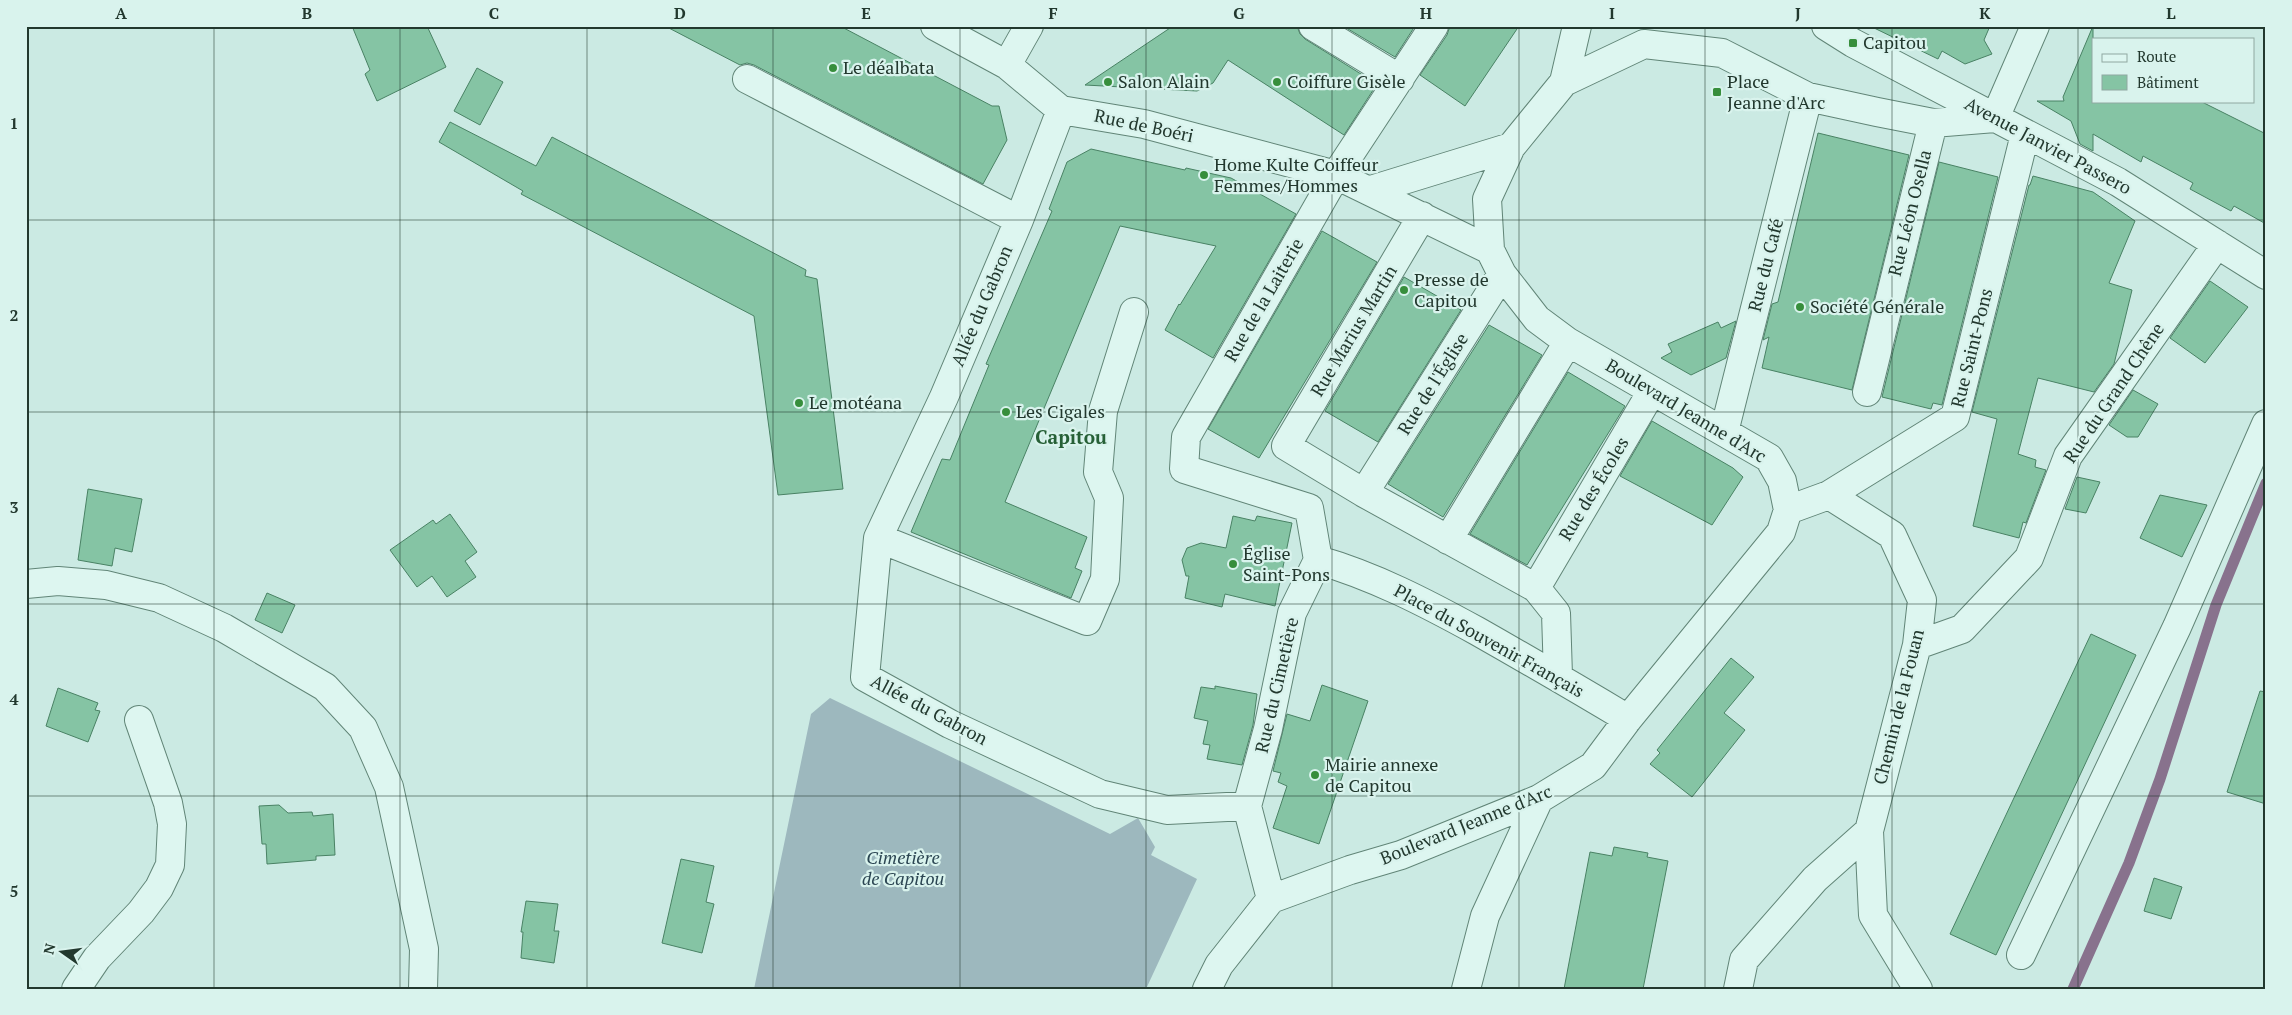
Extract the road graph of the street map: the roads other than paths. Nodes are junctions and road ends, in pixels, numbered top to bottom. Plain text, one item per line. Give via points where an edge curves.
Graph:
1 (935, 26) edge
2 (1029, 26) edge
3 (1313, 26) edge
4 (1434, 26) edge
5 (1577, 26) edge
6 (1826, 26) edge
7 (2035, 26) edge
8 (1007, 64) junction
9 (747, 79) dead end
10 (1400, 79) junction
11 (1564, 82) junction
12 (1808, 97) junction
13 (1061, 110) junction
14 (1995, 118) junction
15 (1933, 122) junction
16 (2025, 134) junction
17 (1511, 147) junction
18 (1336, 175) junction
19 (1371, 190) junction
20 (1422, 216) junction
21 (1019, 220) junction
22 (2217, 244) junction
23 (1490, 250) junction
24 (1502, 274) junction
25 (2266, 275) edge
26 (1134, 312) dead end
27 (1568, 342) junction
28 (1652, 391) junction
29 (1867, 392) dead end
30 (2266, 424) edge
31 (1724, 432) junction
32 (1364, 493) junction
33 (1829, 495) junction
34 (1788, 510) junction
35 (878, 538) junction
36 (1448, 540) junction
37 (1318, 560) junction
38 (26, 584) edge
39 (1536, 588) junction
40 (1917, 645) junction
41 (1558, 676) junction
42 (1628, 719) junction
43 (139, 720) dead end
44 (1539, 798) junction
45 (1248, 806) junction
46 (1869, 831) junction
47 (1271, 899) junction
48 (2021, 955) dead end
49 (76, 989) edge
50 (424, 989) edge
51 (1207, 989) edge
52 (1466, 989) edge
53 (1738, 989) edge
54 (1918, 989) edge

1 - 8 street
2 - 8 street
3 - 10 street
4 - 10 street, Rue de la Laiterie
5 - 11 street
6 - 14 street, Avenue Janvier Passero via 1853,44
7 - 14 street
8 - 13 street
9 - 21 street
10 - 18 street, Rue de la Laiterie
11 - 12 street, Boulevard Jeanne d'Arc via 1644,44 1722,53
11 - 17 street, Boulevard Jeanne d'Arc
12 - 15 street, Boulevard Jeanne d'Arc
12 - 31 street, Rue du Café
13 - 18 street, Rue de Boéri via 1144,124
13 - 21 street, Allée du Gabron
14 - 15 street, Boulevard Jeanne d'Arc
14 - 16 street, Avenue Janvier Passero
15 - 29 street, Rue Léon Osella
16 - 22 street, Avenue Janvier Passero via 2118,182
16 - 33 street, Rue Saint-Pons via 1955,417
17 - 19 street
17 - 23 street, Boulevard Jeanne d'Arc via 1488,199
18 - 19 street, Rue de Boéri
18 - 37 street, Rue de la Laiterie via 1186,437 1184,469 1309,508
19 - 20 street, Rue de Boéri
20 - 23 street, Rue de Boéri
20 - 32 street, Rue Marius Martin via 1286,446
21 - 35 street, Allée du Gabron via 944,397
22 - 25 street, Avenue Janvier Passero
22 - 40 street, Rue du Grand Chêne via 2068,456 2029,558 1962,629
23 - 24 street, Boulevard Jeanne d'Arc
24 - 27 street, Boulevard Jeanne d'Arc via 1537,319
24 - 32 street, Rue de l'Église
26 - 35 street via 1103,411 1098,472 1109,498 1104,578 1086,621
27 - 28 street, Boulevard Jeanne d'Arc
27 - 36 street
28 - 31 street, Boulevard Jeanne d'Arc
28 - 39 street, Rue des Écoles
30 - 48 street via 2177,627
31 - 34 street, Boulevard Jeanne d'Arc via 1769,458 1782,481
32 - 36 street
33 - 34 street
33 - 40 street, Chemin de la Fouan via 1892,535 1922,600
34 - 42 street, Boulevard Jeanne d'Arc via 1781,532
35 - 45 street, Allée du Gabron via 865,677 950,724 1100,794 1167,810
36 - 39 street
37 - 41 street, Place du Souvenir Français via 1344,567 1414,597
37 - 45 street, Rue du Cimetière via 1292,613
38 - 50 street via 58,581 106,585 159,598 224,628 325,686 363,728 389,787 424,950
39 - 41 street via 1556,613
40 - 46 street, Chemin de la Fouan
41 - 42 street, Place du Souvenir Français
42 - 44 street, Boulevard Jeanne d'Arc via 1593,766
43 - 49 street via 168,803 172,824 170,865 159,888 141,912 97,958
44 - 47 street, Boulevard Jeanne d'Arc via 1401,856 1350,870
44 - 52 street via 1485,916
45 - 47 street
46 - 53 street via 1815,879 1744,960
46 - 54 street, Chemin de la Fouan via 1873,915
47 - 51 street via 1219,965

